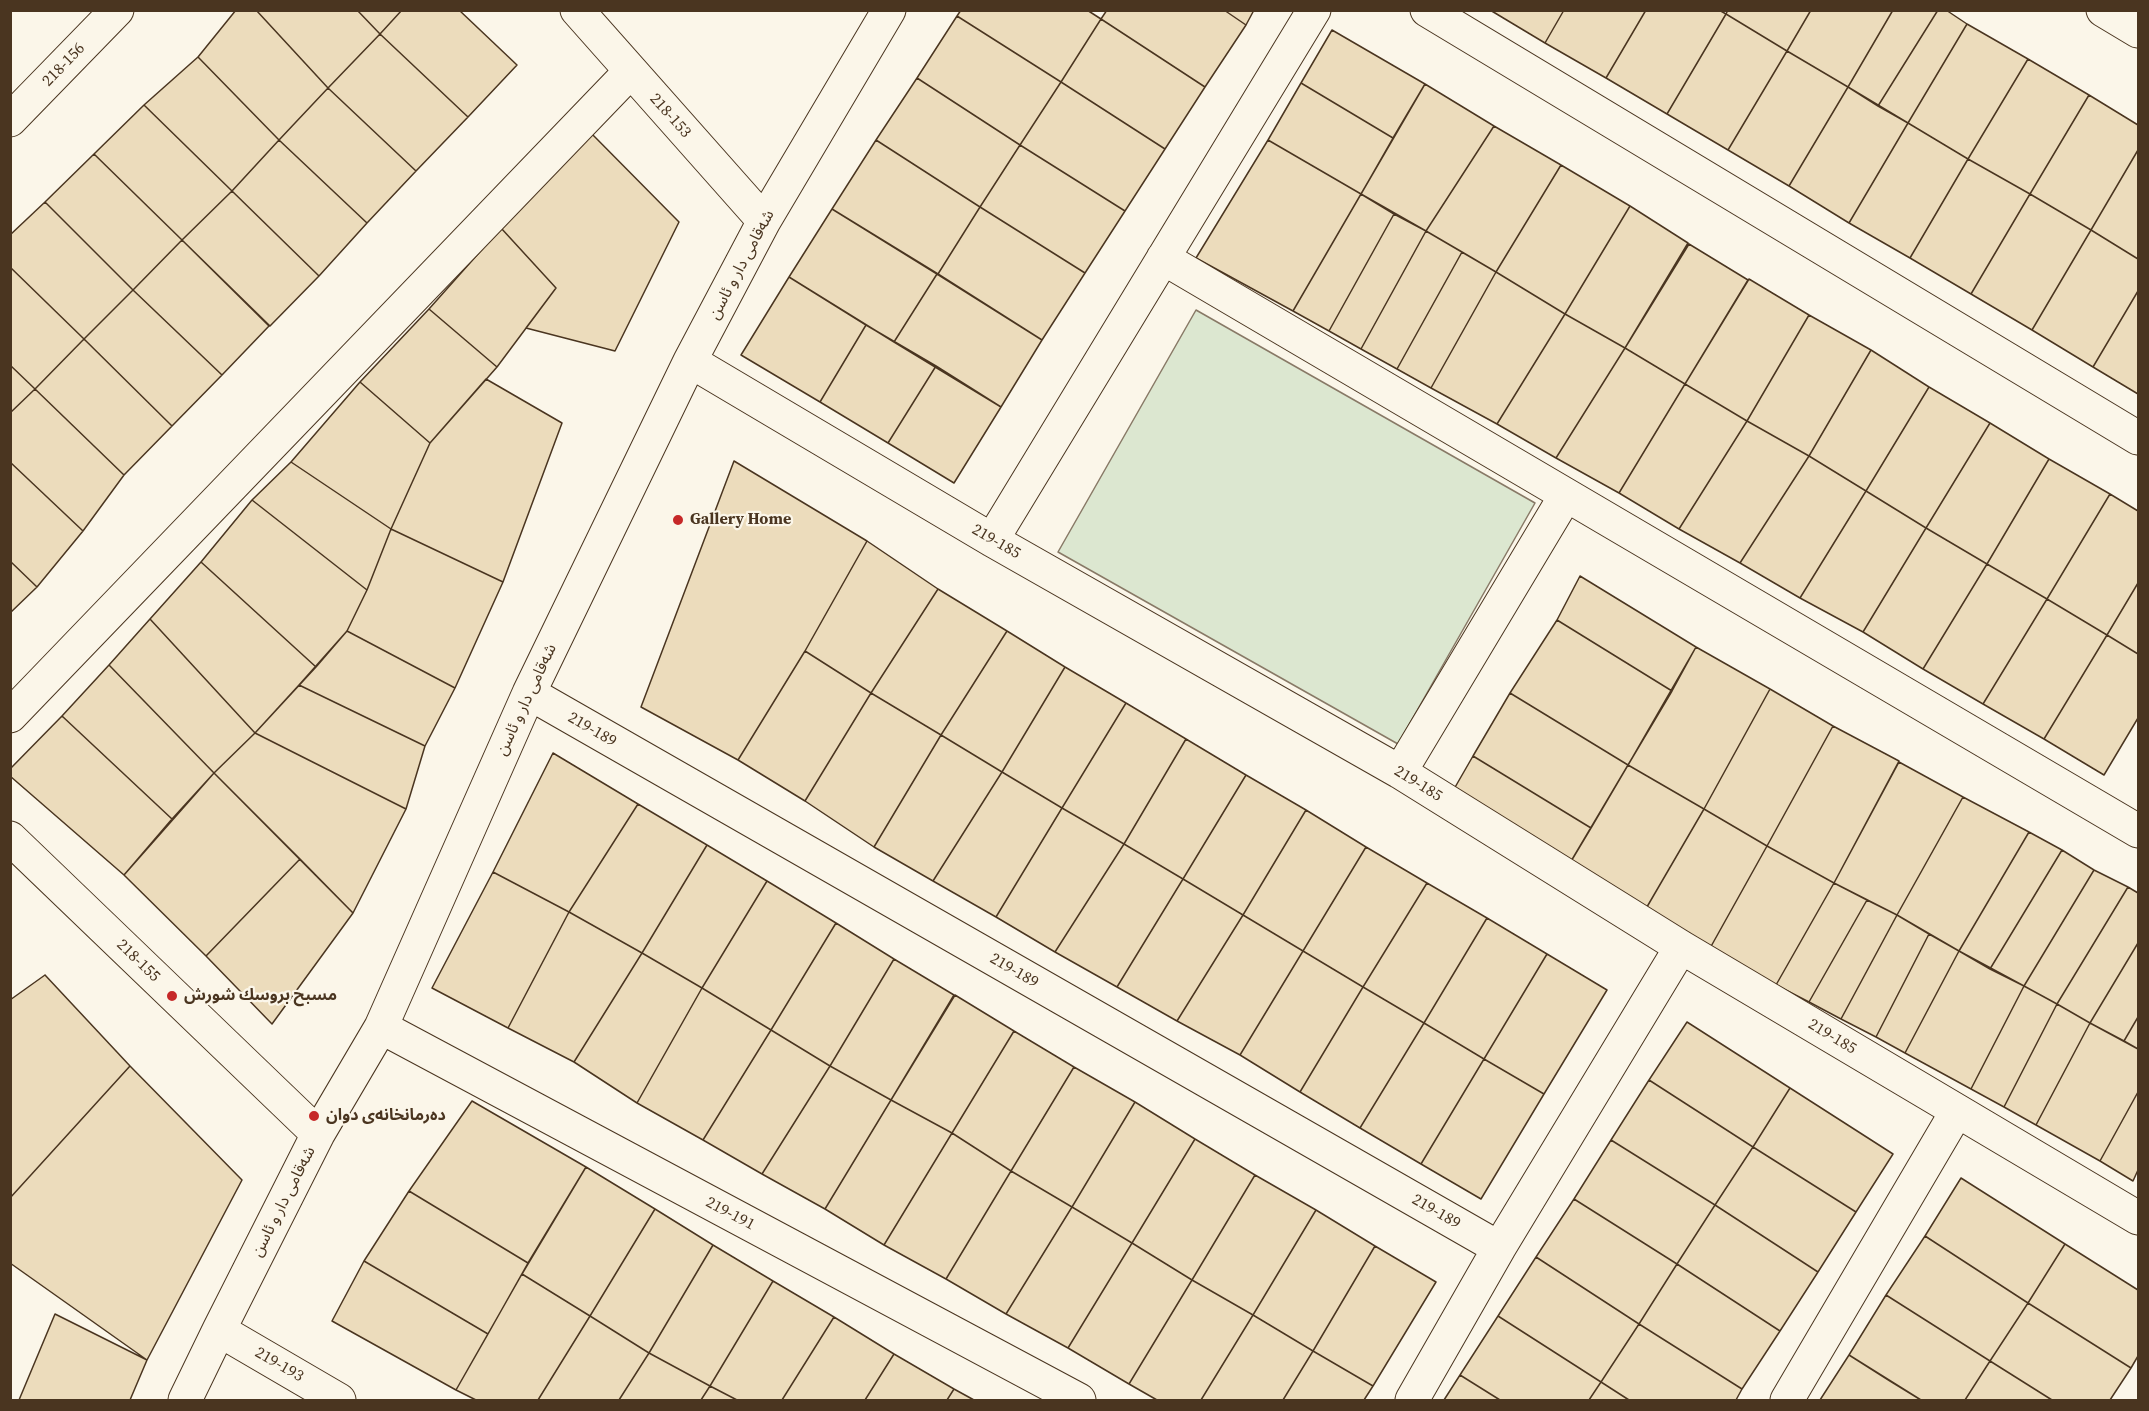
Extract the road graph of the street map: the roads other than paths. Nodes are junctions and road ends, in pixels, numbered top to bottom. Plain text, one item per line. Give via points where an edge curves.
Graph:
1 (117, 10) edge
2 (577, 10) edge
3 (889, 10) edge
4 (1314, 10) edge
5 (1427, 10) edge
6 (2103, 10) edge
7 (2139, 31) edge
8 (630, 72) junction
9 (10, 120) edge
10 (764, 221) junction
11 (1163, 258) junction
12 (690, 361) junction
13 (2139, 438) edge
14 (1566, 495) junction
15 (992, 540) junction
16 (529, 693) junction
17 (10, 716) edge
18 (1400, 772) junction
19 (2134, 818) edge
20 (10, 838) edge
21 (1681, 947) junction
22 (381, 1027) junction
23 (1958, 1111) junction
24 (318, 1134) junction
25 (2139, 1218) edge
26 (1499, 1248) junction
27 (219, 1330) junction
28 (185, 1401) edge
29 (339, 1401) edge
30 (1079, 1401) edge
31 (1412, 1401) edge
32 (1787, 1401) edge

1 - 9 street, 218-156
2 - 8 street, 218-153
3 - 10 street, شەقامی دار و ئاسن
4 - 11 street
5 - 13 street
6 - 7 street
8 - 10 street, 218-153
8 - 17 street
10 - 12 street, شەقامی دار و ئاسن
11 - 14 street
11 - 15 street
12 - 15 street, 219-185
12 - 16 street, شەقامی دار و ئاسن
14 - 18 street
14 - 19 street
15 - 18 street, 219-185
16 - 22 street, شەقامی دار و ئاسن
16 - 26 street, 219-189
18 - 21 street, 219-185
20 - 24 street, 218-155
21 - 23 street, 219-185
21 - 26 street
22 - 24 street, شەقامی دار و ئاسن
22 - 30 street, 219-191
23 - 25 street, 219-185
23 - 32 street
24 - 27 street, شەقامی دار و ئاسن
26 - 31 street
27 - 28 street, شەقامی دار و ئاسن
27 - 29 street, 219-193

